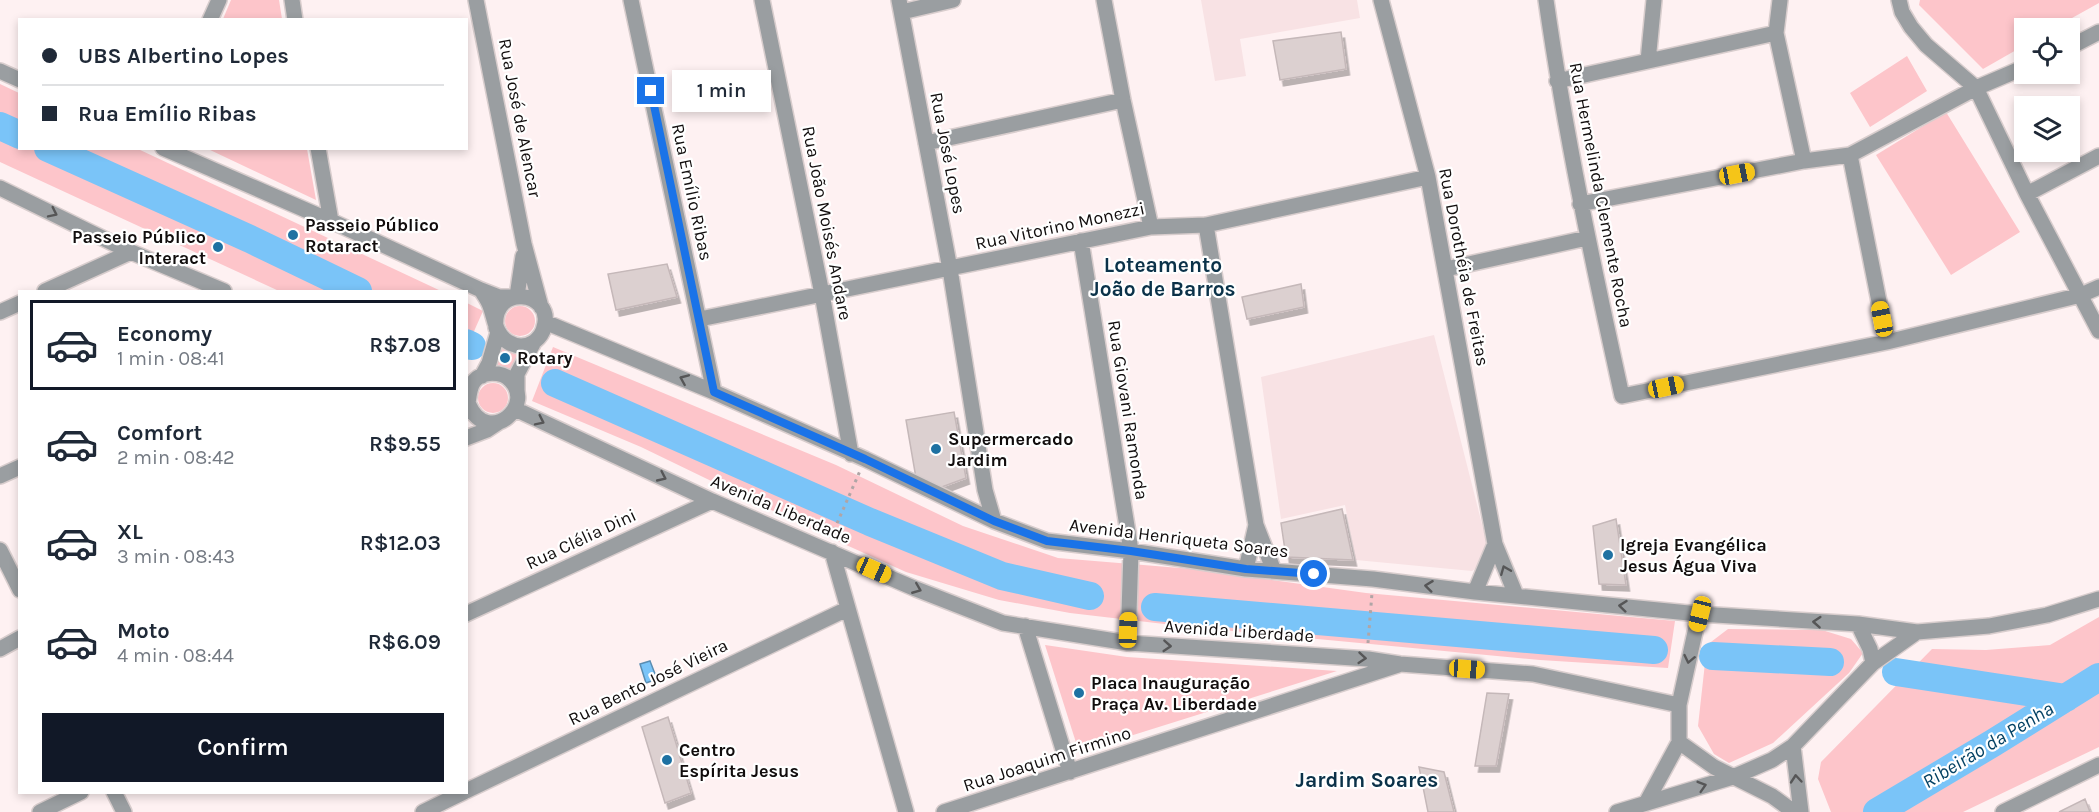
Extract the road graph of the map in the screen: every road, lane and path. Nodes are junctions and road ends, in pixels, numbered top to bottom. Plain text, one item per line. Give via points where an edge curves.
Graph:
1 (219, 0) edge
2 (292, 0) edge
3 (476, 0) edge
4 (632, 0) edge
5 (762, 0) edge
6 (953, 0) edge
7 (1104, 0) edge
8 (1381, 0) edge
9 (1546, 0) edge
10 (1654, 0) edge
11 (1780, 0) edge
12 (1899, 0) edge
13 (900, 6) edge
14 (211, 18) edge
15 (295, 18) edge
16 (2099, 32) edge
17 (1776, 33) junction
18 (2080, 42) edge
19 (1648, 61) junction
20 (0, 71) edge
21 (2014, 72) edge
22 (18, 79) edge
23 (1557, 81) junction
24 (1976, 88) junction
25 (1123, 100) junction
26 (926, 142) junction
27 (168, 150) edge
28 (318, 150) edge
29 (1850, 155) junction
30 (2099, 156) edge
31 (1804, 161) junction
32 (1428, 177) junction
33 (0, 188) edge
34 (2027, 194) junction
35 (1580, 204) junction
36 (331, 221) junction
37 (1206, 225) junction
38 (1151, 227) junction
39 (1587, 238) junction
40 (1081, 241) junction
41 (524, 244) junction
42 (131, 252) junction
43 (950, 269) junction
44 (1446, 269) junction
45 (2099, 287) edge
46 (47, 290) edge
47 (222, 290) edge
48 (481, 290) junction
49 (822, 294) junction
50 (2081, 295) junction
51 (515, 296) junction
52 (18, 304) edge
53 (541, 307) junction
54 (0, 312) edge
55 (700, 319) junction
56 (546, 322) junction
57 (497, 330) junction
58 (2099, 331) edge
59 (534, 342) junction
60 (1887, 342) junction
61 (482, 376) junction
62 (517, 391) junction
63 (714, 392) junction
64 (468, 399) edge
65 (515, 409) junction
66 (499, 422) junction
67 (468, 437) edge
68 (858, 457) junction
69 (18, 468) edge
70 (0, 476) edge
71 (985, 490) junction
72 (712, 501) junction
73 (967, 508) junction
74 (994, 521) junction
75 (1256, 525) junction
76 (1495, 544) junction
77 (0, 550) edge
78 (829, 550) junction
79 (1131, 551) junction
80 (1246, 569) junction
81 (1274, 571) junction
82 (18, 586) edge
83 (1475, 592) junction
84 (1516, 596) junction
85 (2099, 598) edge
86 (1370, 608) dead end
87 (847, 609) junction
88 (468, 613) edge
89 (1700, 614) junction
90 (1858, 624) junction
91 (1025, 626) junction
92 (1917, 632) junction
93 (1368, 635) dead end
94 (18, 639) edge
95 (1128, 643) junction
96 (0, 649) edge
97 (1874, 663) junction
98 (1400, 664) junction
99 (1679, 705) junction
100 (1679, 742) junction
101 (1793, 746) junction
102 (2099, 765) edge
103 (1070, 772) junction
104 (1733, 777) junction
105 (468, 790) edge
106 (77, 794) edge
107 (115, 794) edge
108 (459, 794) edge
109 (1646, 803) junction
110 (40, 812) edge
111 (124, 812) edge
112 (423, 812) edge
113 (906, 812) edge
114 (944, 812) edge
115 (1617, 812) edge
116 (1794, 812) edge
117 (1801, 812) edge
118 (2003, 812) edge

1 - 14 street
2 - 15 street
3 - 41 street, Rua José de Alencar
4 - 55 street, Rua Emílio Ribas
5 - 49 street, Rua João Moisés Andare
6 - 13 street
7 - 25 street
8 - 32 street, Rua Dorothéia de Freitas
9 - 23 street, Rua Hermelinda Clemente Rocha
10 - 19 street
11 - 17 street
12 - 24 street via 1911,27 1926,45
13 - 26 street, Rua José Lopes
16 - 18 street
17 - 19 street
17 - 31 street
19 - 23 street
20 - 22 street
21 - 24 street
23 - 35 street, Rua Hermelinda Clemente Rocha
24 - 29 street
24 - 34 street
25 - 26 street
25 - 38 street
26 - 43 street, Rua José Lopes
27 - 36 street
28 - 36 street
29 - 31 street
29 - 60 street
30 - 34 street
31 - 35 street
32 - 37 street, Rua Vitorino Monezzi
32 - 44 street, Rua Dorothéia de Freitas
33 -> 42 street
34 - 50 street
35 - 39 street, Rua Hermelinda Clemente Rocha
36 - 48 street
37 - 38 street, Rua Vitorino Monezzi
37 - 75 street
38 - 40 street, Rua Vitorino Monezzi
39 - 44 street
39 - 60 street, Rua Hermelinda Clemente Rocha via 1622,396
40 - 43 street, Rua Vitorino Monezzi
40 - 79 street, Rua Giovani Ramonda
41 - 51 street
41 - 53 street
42 - 46 street
42 - 47 street
43 - 49 street, Rua Vitorino Monezzi
43 - 71 street, Rua José Lopes
44 - 76 street, Rua Dorothéia de Freitas
45 - 50 street
48 - 51 street via 499,297
48 - 57 street
49 - 55 street, Rua Vitorino Monezzi
49 - 68 street, Rua João Moisés Andare
50 - 58 street
50 - 60 street
51 - 53 street via 529,297
51 - 57 street via 501,305 495,320
52 - 54 street
53 - 56 street
55 - 63 street, Rua Emílio Ribas
56 - 59 street
63 -> 56 street, Avenida Henriqueta Soares
57 - 59 street via 512,344
57 - 61 street
59 - 62 street via 517,375
61 - 62 street via 501,374
61 - 64 street via 473,383
62 - 65 street
63 - 68 street, Avenida Henriqueta Soares
64 - 66 street via 477,418
65 - 66 street
65 -> 72 street, Avenida Liberdade
66 - 67 street
68 - 73 street, Avenida Henriqueta Soares
68 - 78 path
69 - 70 street
71 - 73 street
71 - 74 street, Rua José Lopes
72 - 78 street, Avenida Liberdade
72 - 88 street, Rua Clélia Dini
73 - 74 street, Avenida Henriqueta Soares
74 - 79 street, Avenida Henriqueta Soares via 1047,541
75 - 80 street
75 - 81 street
76 - 83 street
84 -> 76 street, Rua Dorothéia de Freitas
77 - 82 street
78 - 87 street
78 -> 91 street, Avenida Liberdade via 1003,623
79 - 80 street, Avenida Henriqueta Soares
79 - 95 street, Rua Giovani Ramonda
80 - 81 street, Avenida Henriqueta Soares
83 -> 81 street, Avenida Henriqueta Soares
83 - 84 street, Avenida Henriqueta Soares
89 -> 84 street, Avenida Henriqueta Soares
85 - 92 street, Avenida Henriqueta Soares via 2047,615 1989,626
86 - 93 path
87 - 105 street, Rua Bento José Vieira
87 - 113 street
90 -> 89 street, Avenida Henriqueta Soares
89 -> 99 street
90 - 92 street, Avenida Henriqueta Soares
90 - 97 street
91 - 95 street, Avenida Liberdade
91 - 103 street
92 - 97 street
94 - 96 street
95 -> 98 street, Avenida Liberdade
97 - 101 street
98 - 99 street, Avenida Liberdade via 1533,675
98 - 103 street, Rua Joaquim Firmino
99 - 100 street
100 - 104 street via 1698,758
100 - 109 street
101 - 104 street
117 -> 101 street
102 - 118 street
103 - 114 street, Rua Joaquim Firmino
109 -> 104 street
104 - 116 street
106 - 110 street
107 - 111 street
108 - 112 street, Rua Bento José Vieira
109 - 115 street

